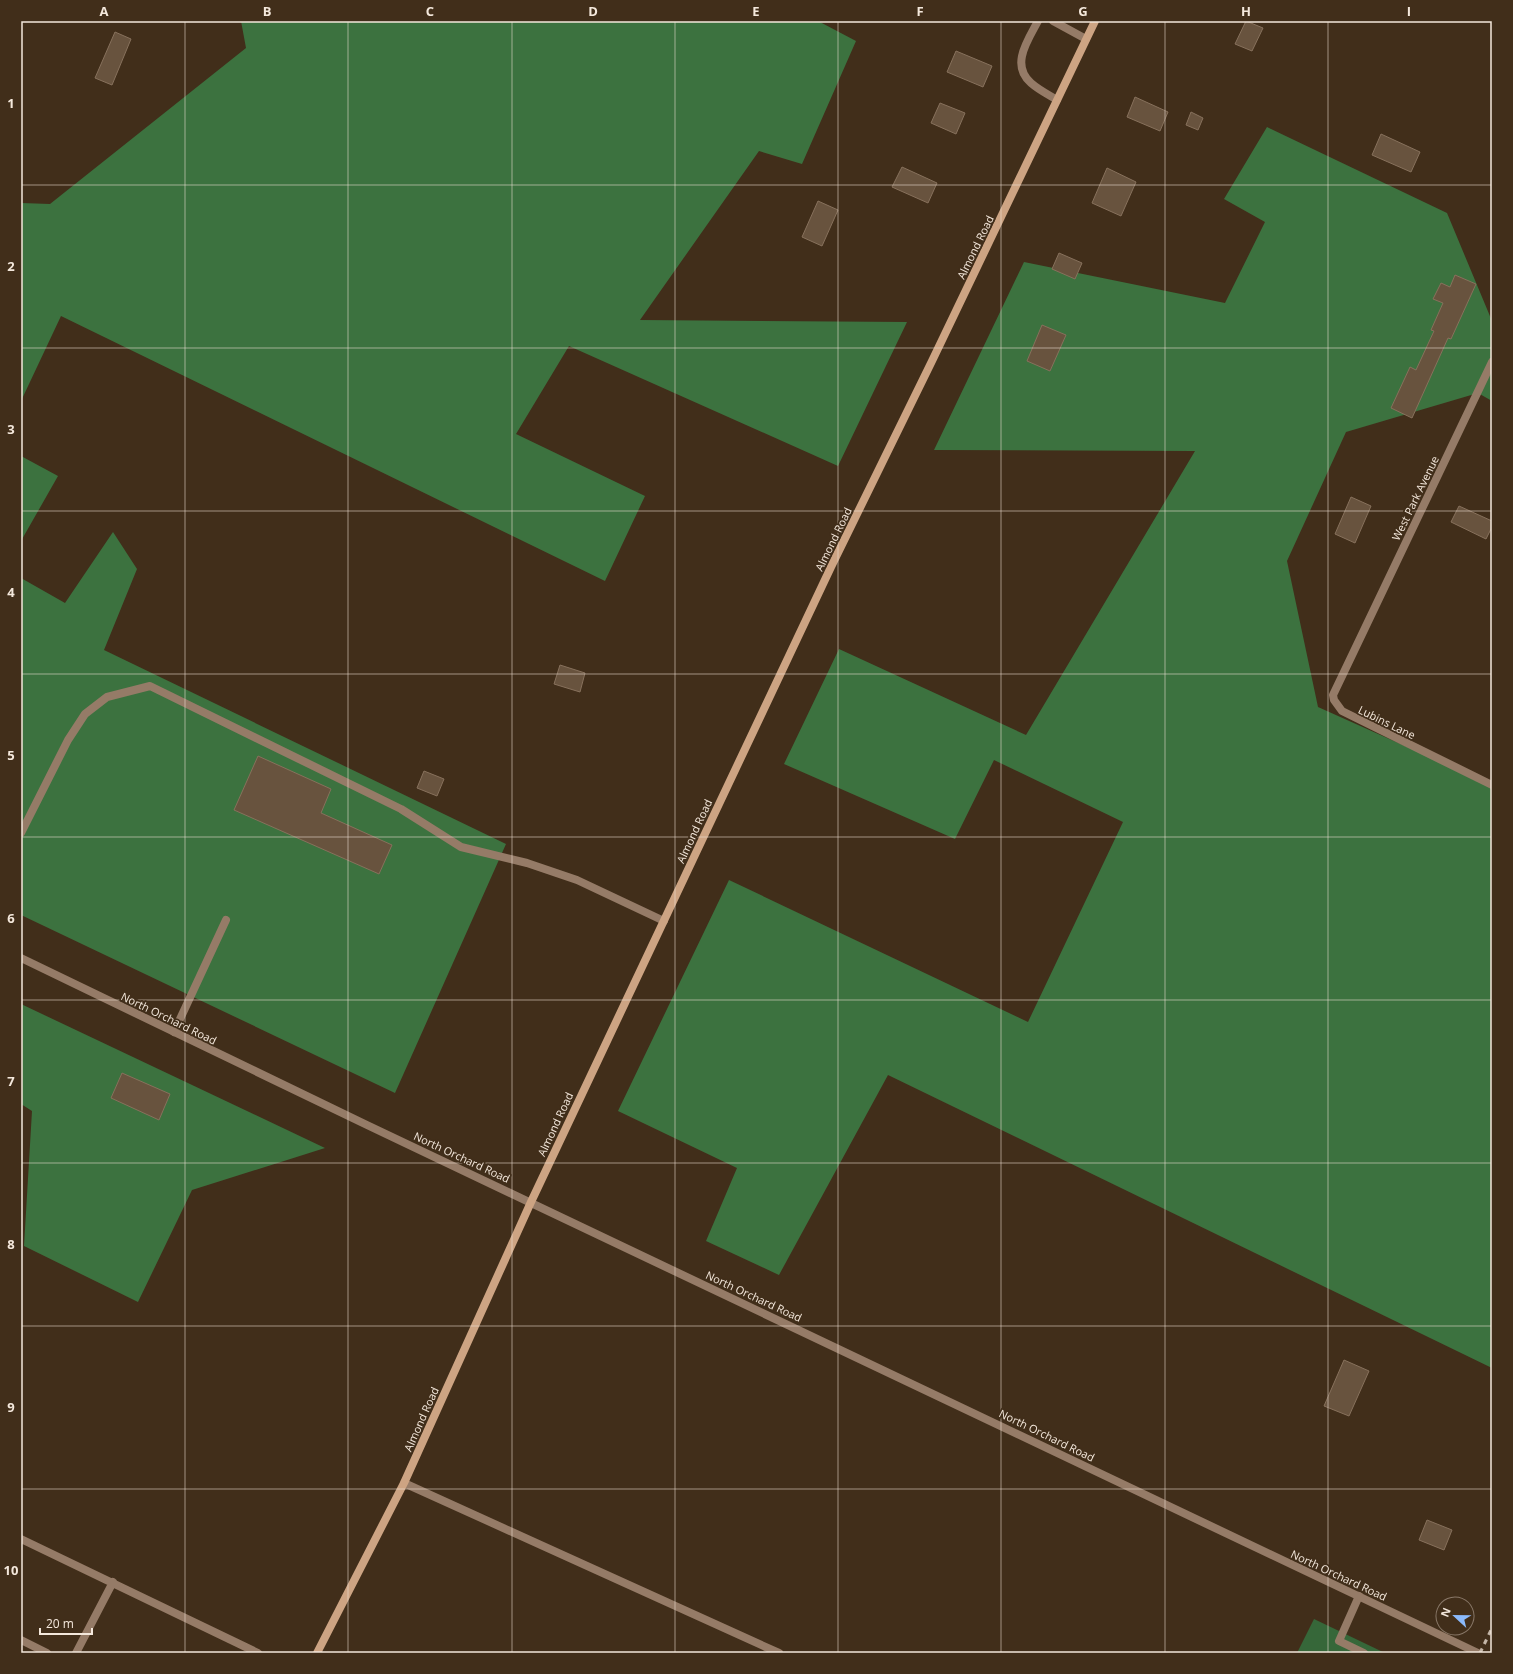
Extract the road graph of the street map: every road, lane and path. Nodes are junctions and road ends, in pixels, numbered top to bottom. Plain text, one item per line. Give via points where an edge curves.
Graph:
1 (1038, 21) edge
2 (1053, 21) edge
3 (1095, 21) edge
4 (1086, 39) junction
5 (1057, 100) junction
6 (1492, 362) edge
7 (1358, 643) joint
8 (1492, 785) edge
9 (21, 833) edge
10 (226, 920) dead end
11 (664, 921) junction
12 (21, 958) edge
13 (174, 1032) junction
14 (531, 1202) junction
15 (404, 1483) junction
16 (21, 1539) edge
17 (112, 1582) junction
18 (1359, 1596) junction
19 (21, 1640) edge
20 (47, 1653) edge
21 (76, 1653) edge
22 (258, 1653) edge
23 (317, 1653) edge
24 (778, 1653) edge
25 (1364, 1653) edge
26 (1478, 1653) edge

1 - 5 street via 1027,41 1021,68 1030,82
2 - 4 street
3 - 4 main road, Almond Road
4 - 5 main road, Almond Road
5 - 11 main road, Almond Road
6 - 7 street, West Park Avenue
7 - 8 street, Lubins Lane via 1333,695 1338,708
9 - 11 street via 68,740 85,714 108,697 150,686 400,809 461,848 527,863 577,880
10 - 13 street
11 - 14 main road, Almond Road
12 - 13 street, North Orchard Road
13 - 14 street, North Orchard Road
14 - 15 main road, Almond Road
14 - 18 street, North Orchard Road
15 - 23 main road, Almond Road
15 - 24 street
16 - 17 street
17 - 21 street
17 - 22 street
18 - 25 street via 1340,1641
18 - 26 street, North Orchard Road
19 - 20 street

